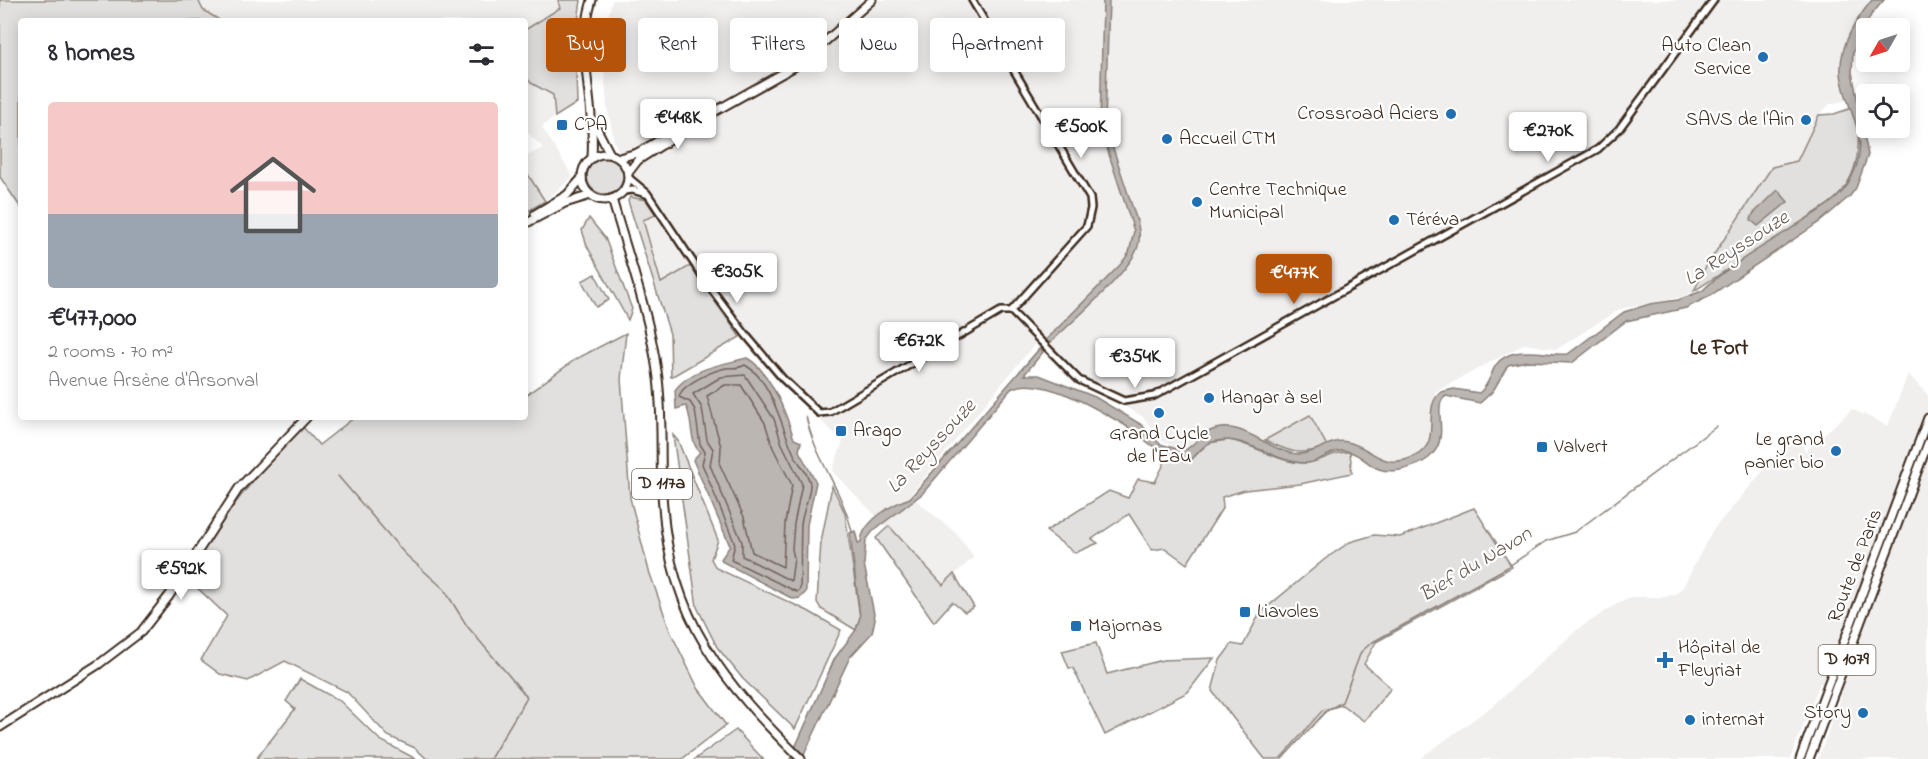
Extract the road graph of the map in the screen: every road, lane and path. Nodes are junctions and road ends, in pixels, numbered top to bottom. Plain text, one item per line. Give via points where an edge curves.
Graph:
1 (592, 0) edge
2 (872, 0) edge
3 (972, 0) edge
4 (1714, 0) edge
5 (712, 113) junction
6 (592, 117) junction
7 (610, 154) junction
8 (592, 157) junction
9 (619, 158) junction
10 (628, 176) junction
11 (582, 178) junction
12 (624, 191) junction
13 (591, 195) junction
14 (612, 199) junction
15 (652, 199) junction
16 (528, 220) edge
17 (528, 221) edge
18 (1011, 311) junction
19 (1928, 418) edge
20 (304, 420) edge
21 (1928, 443) edge
22 (0, 727) edge
23 (801, 759) edge
24 (1800, 759) edge
25 (1809, 759) edge

1 - 6 main road via 584,50
2 - 5 main road via 792,69
3 - 18 street via 1090,198 1087,226
4 - 18 street via 1619,129 1602,146 1154,396 1124,401 1079,380
5 - 9 main road via 638,153
5 - 10 main road via 638,160
6 - 7 main road
6 - 8 main road
7 - 8 main road
7 - 9 main road
8 - 11 main road via 585,164
9 - 10 main road
10 - 12 main road
10 - 15 street
11 - 13 main road
11 - 16 main road via 567,195
12 - 14 main road
12 - 15 street via 639,191
13 - 14 main road via 601,200
13 - 17 main road
14 - 23 main road, D 117a via 657,371 662,506 676,580 692,621 718,668 752,710
15 - 18 street via 741,328 812,409 825,414 1001,311
19 - 24 main road, Route de Paris / D 1079
20 - 22 main road via 239,488 145,628 107,658
21 - 25 main road, Route de Paris / D 1079

